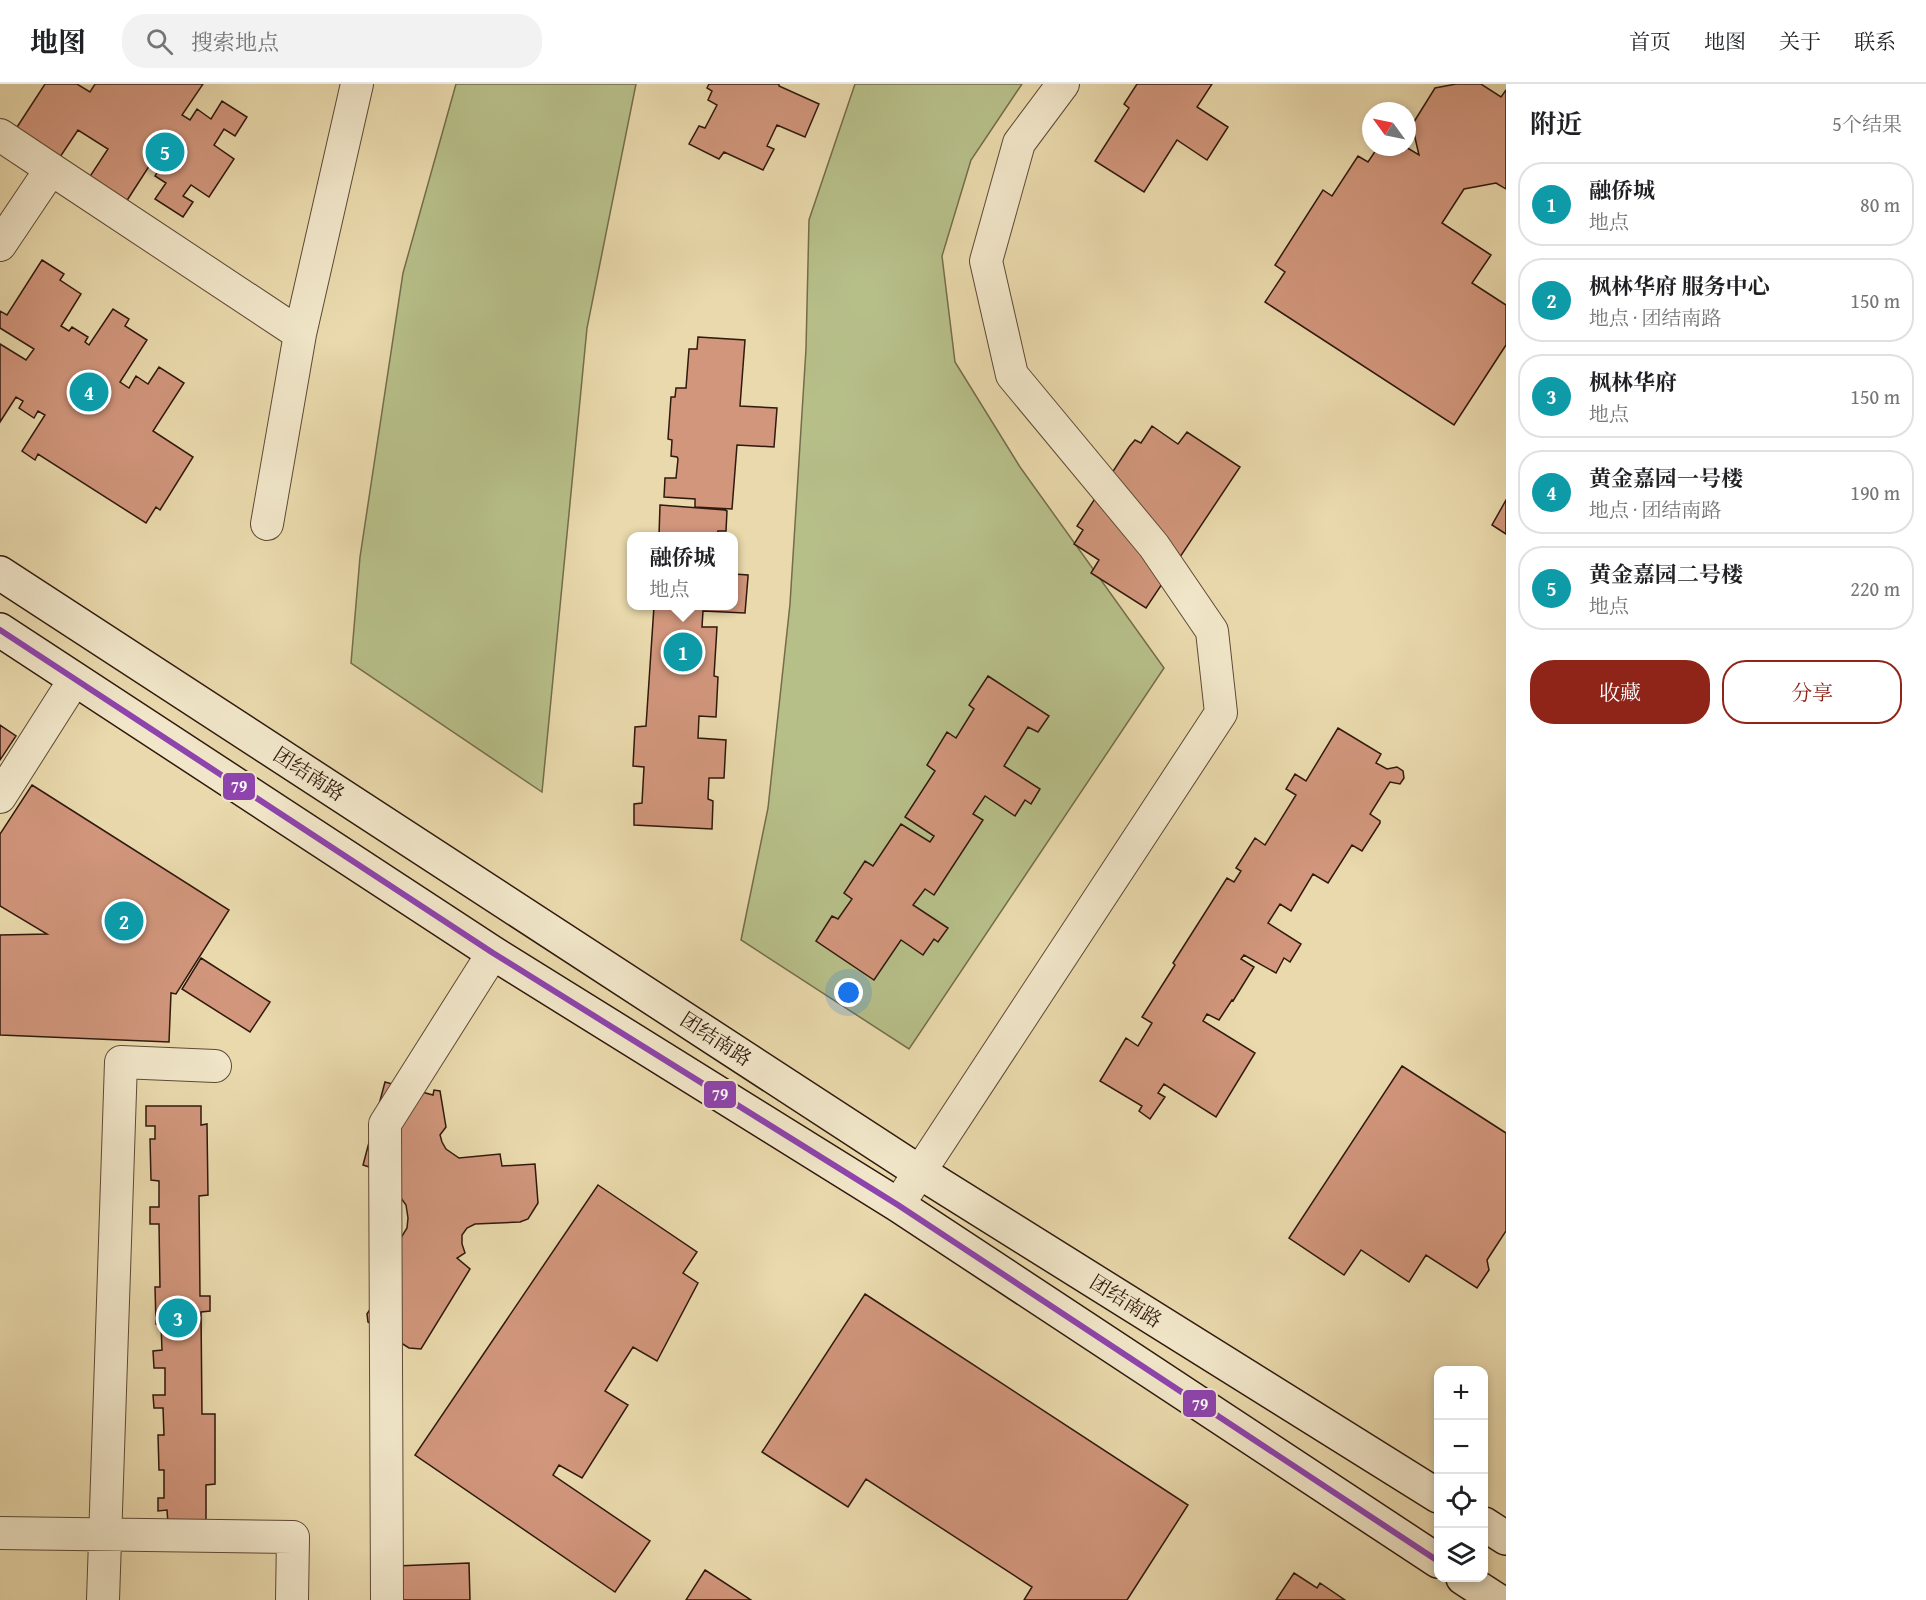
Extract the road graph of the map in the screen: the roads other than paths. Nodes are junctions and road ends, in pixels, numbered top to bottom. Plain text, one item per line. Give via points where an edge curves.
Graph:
1 (357, 84) edge
2 (1063, 84) edge
3 (0, 135) edge
4 (51, 169) junction
5 (0, 245) edge
6 (300, 334) junction
7 (267, 524) dead end
8 (0, 573) edge
9 (0, 630) edge
10 (75, 679) junction
11 (0, 797) edge
12 (493, 953) junction
13 (215, 1066) dead end
14 (918, 1171) junction
15 (898, 1205) junction
16 (1434, 1494) edge
17 (1488, 1527) edge
18 (0, 1533) edge
19 (106, 1534) junction
20 (1506, 1538) edge
21 (1434, 1558) edge
22 (1469, 1582) edge
23 (103, 1600) edge
24 (292, 1600) edge
25 (387, 1600) edge
26 (1497, 1600) edge

1 - 6 street
2 - 14 street via 1019,143 986,261 1012,375 1154,546 1212,631 1221,713
3 - 4 street
4 - 5 street
4 - 6 street
6 - 7 street
8 - 14 main road, 团结南路
9 - 10 main road
10 - 11 street
10 - 12 main road
12 - 15 main road
12 - 25 street via 385,1124
13 - 19 street via 121,1062
14 - 15 street
14 - 16 main road, 团结南路
15 - 21 main road
17 - 20 main road
18 - 19 street
19 - 23 street
19 - 24 street via 294,1537
22 - 26 main road

